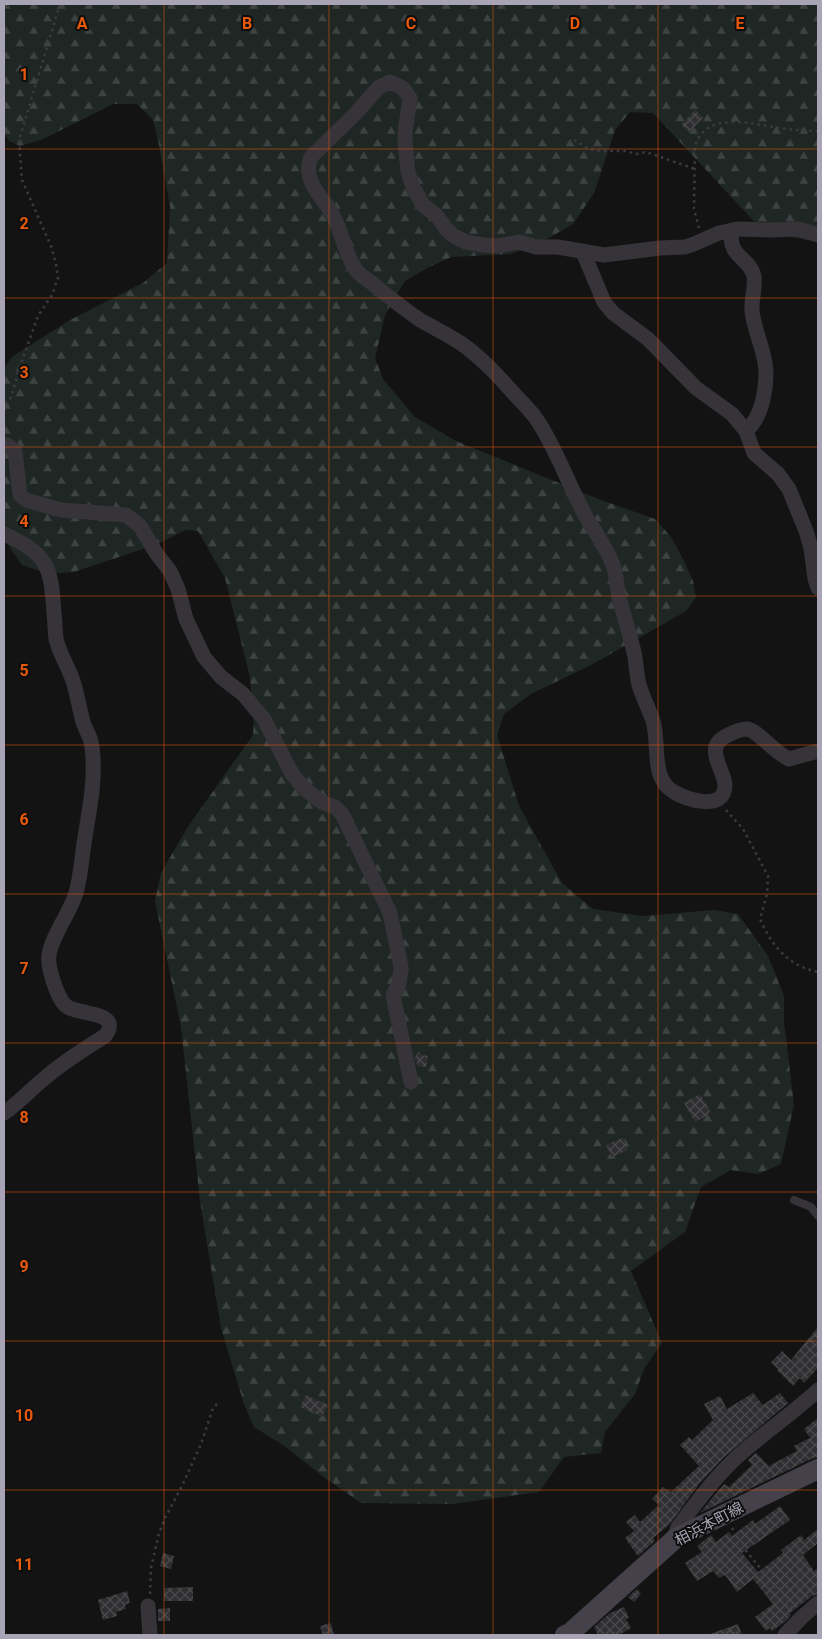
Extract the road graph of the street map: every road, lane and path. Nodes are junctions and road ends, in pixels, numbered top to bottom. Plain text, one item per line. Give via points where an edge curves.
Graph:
1 (60, 4) edge
2 (818, 131) edge
3 (574, 140) dead end
4 (695, 169) junction
5 (732, 230) junction
6 (818, 235) edge
7 (706, 239) junction
8 (584, 252) junction
9 (4, 411) edge
10 (746, 431) junction
11 (4, 444) edge
12 (4, 534) edge
13 (818, 588) edge
14 (818, 751) edge
15 (718, 800) junction
16 (818, 972) edge
17 (411, 1082) dead end
18 (4, 1113) edge
19 (794, 1200) dead end
20 (818, 1216) edge
21 (818, 1390) edge
22 (218, 1403) dead end
23 (818, 1469) edge
24 (727, 1514) junction
25 (676, 1538) junction
26 (818, 1603) edge
27 (148, 1606) joint
28 (801, 1618) junction
29 (150, 1635) edge
30 (565, 1635) edge
31 (784, 1635) edge

1 - 9 path via 19,140 22,180 51,246 58,278 52,295 38,316
2 - 4 path via 756,123 717,123 704,129 698,137
3 - 4 path via 589,149 636,154 646,152
4 - 7 path via 694,209
5 - 6 street via 798,229
5 - 7 street
5 - 10 street via 730,237 734,250 754,276 752,314 766,376 761,410
7 - 8 street via 685,246 623,254
8 - 10 street via 604,302 648,339 696,388 732,414
8 - 15 street via 520,242 484,246 466,242 447,230 423,205 413,187 405,142 410,98 397,84 390,82 379,86 311,157 308,166 312,184 333,215 358,273 409,312 483,360 540,423 614,569 638,682 653,723 664,783 674,793 683,796 706,802
10 - 13 street via 754,454 778,474 789,489 811,548
11 - 17 street via 15,451 20,496 26,500 60,510 126,515 140,526 170,571 204,657 264,719 292,774 306,790 342,814 390,913 401,967 399,984 393,995
12 - 18 street via 38,554 51,577 56,639 92,747 94,778 80,871 74,897 50,951 48,964 65,1005 102,1016 110,1024 105,1036 66,1061
14 - 15 street via 789,759 774,751 752,731 746,729 728,735 716,747 725,784
15 - 16 path via 744,829 768,876 760,919 772,943 789,960
19 - 20 lane via 811,1207
21 - 25 street via 716,1478 678,1527
22 - 27 path via 159,1533 151,1568
23 - 24 main road, 相浜本町線
24 - 25 main road, 相浜本町線
24 - 28 path via 734,1533 747,1552
25 - 30 main road, 相浜本町線
26 - 28 street
27 - 29 street
28 - 31 street

